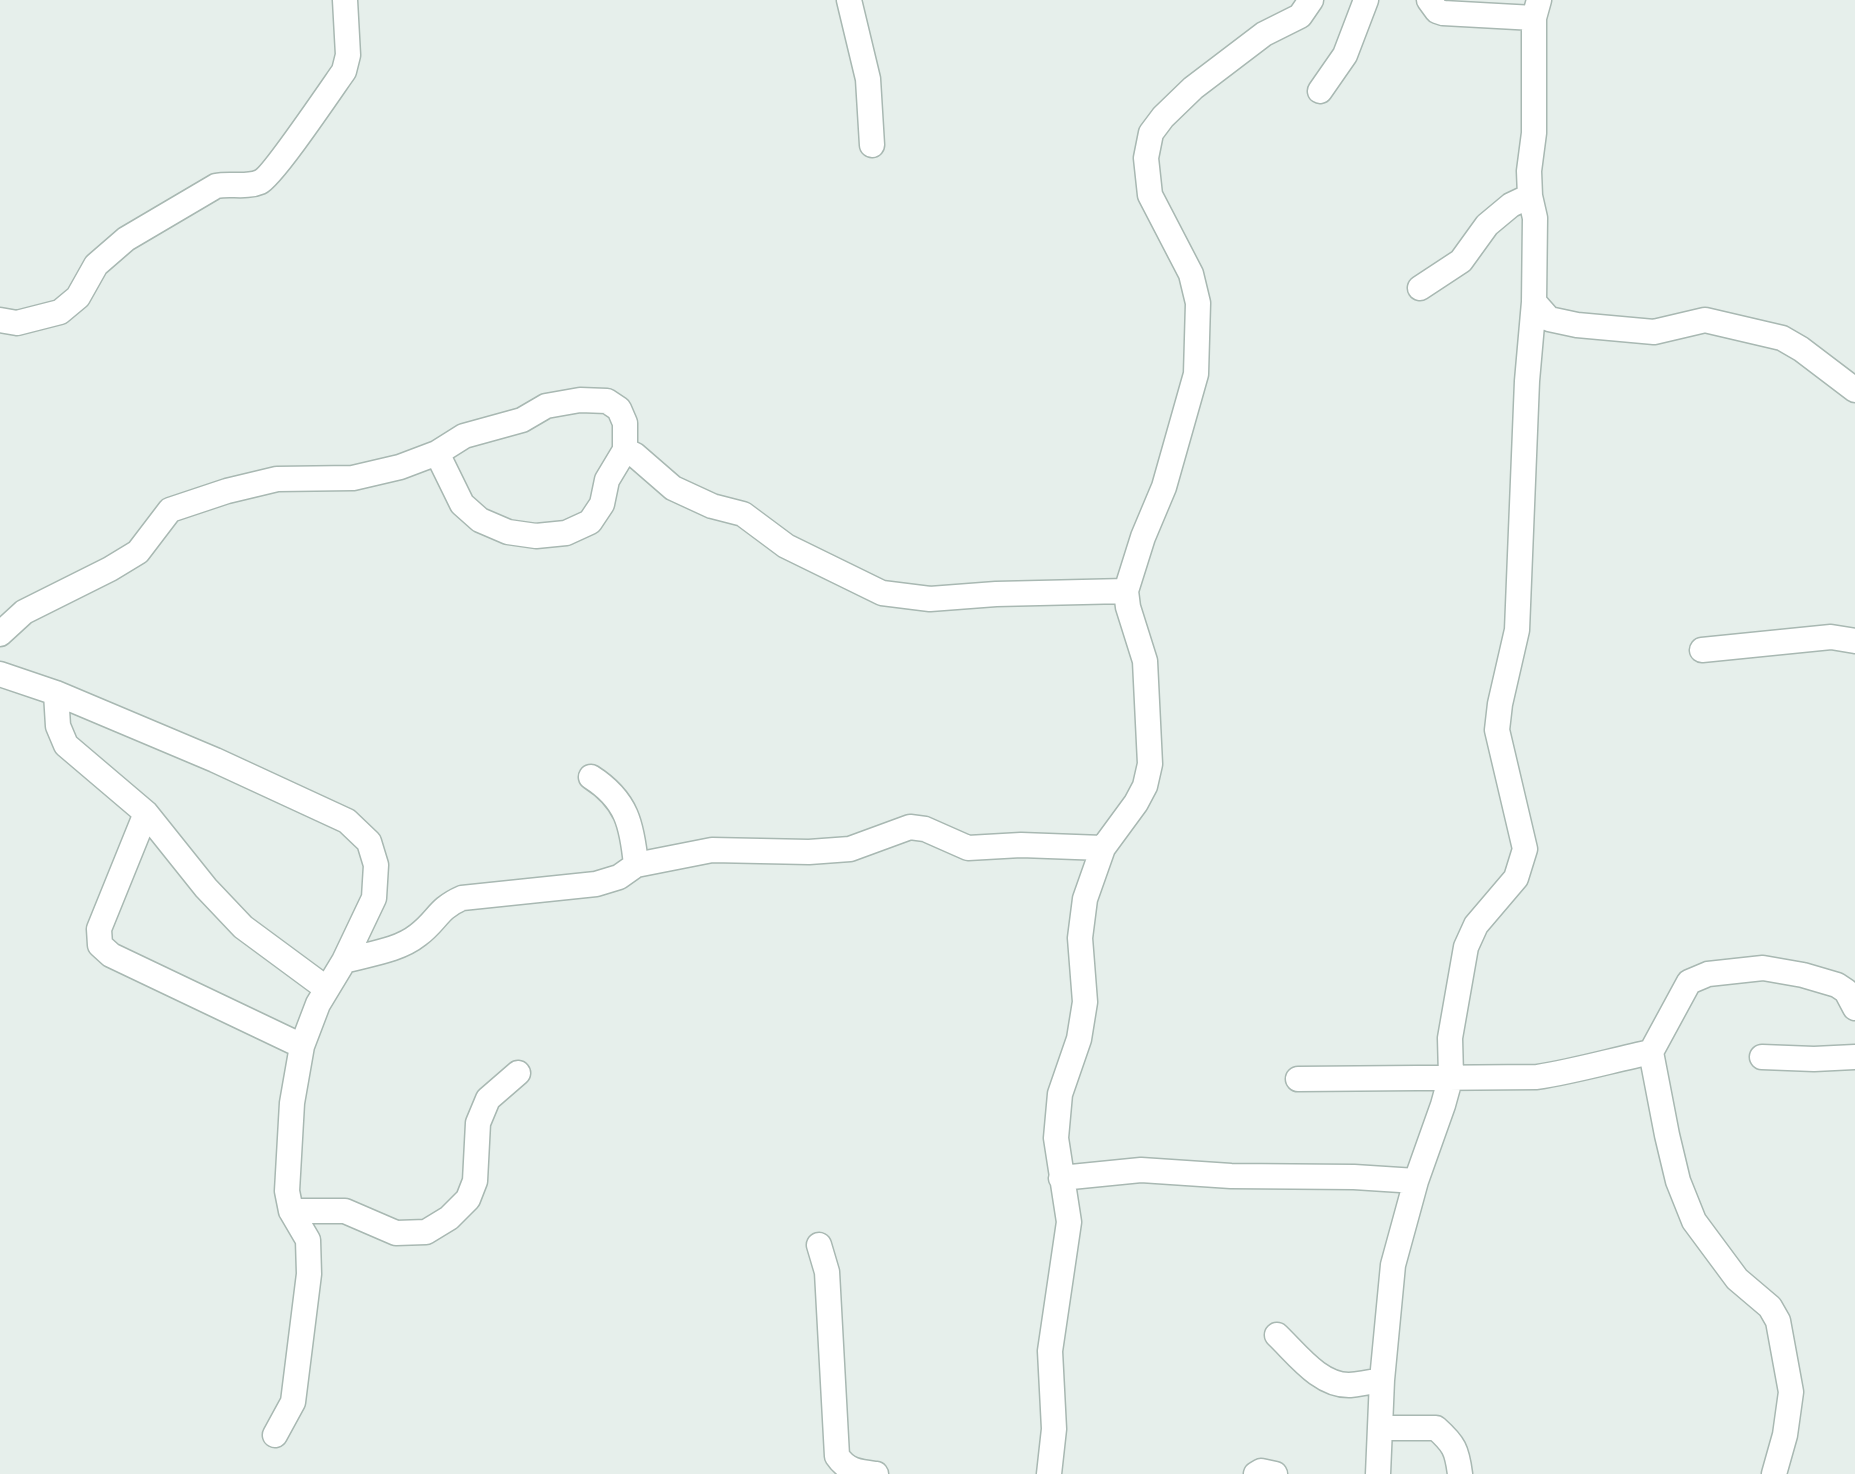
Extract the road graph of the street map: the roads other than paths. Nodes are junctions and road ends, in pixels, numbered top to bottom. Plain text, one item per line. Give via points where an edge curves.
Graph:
1 (345, 0) edge
2 (849, 0) edge
3 (1311, 0) edge
4 (1366, 0) edge
5 (1429, 0) edge
6 (1536, 9) edge
7 (1320, 91) dead end
8 (872, 145) dead end
9 (1530, 196) junction
10 (1420, 288) dead end
11 (1534, 302) junction
12 (0, 320) edge
13 (1855, 390) edge
14 (625, 450) junction
15 (437, 453) junction
16 (1126, 591) junction
17 (0, 634) edge
18 (1855, 641) edge
19 (1702, 650) dead end
20 (0, 674) edge
21 (56, 693) junction
22 (591, 777) dead end
23 (146, 813) junction
24 (1103, 848) junction
25 (636, 865) junction
26 (344, 961) junction
27 (327, 989) junction
28 (1855, 1008) edge
29 (302, 1046) junction
30 (1651, 1052) junction
31 (1762, 1057) dead end
32 (1855, 1057) edge
33 (518, 1073) dead end
34 (1451, 1076) junction
35 (1298, 1079) dead end
36 (1061, 1178) junction
37 (1416, 1181) junction
38 (291, 1211) junction
39 (819, 1245) dead end
40 (1277, 1335) dead end
41 (1382, 1380) junction
42 (1381, 1428) junction
43 (275, 1435) dead end
44 (1375, 1472) edge
45 (876, 1474) edge
46 (1049, 1474) edge
47 (1256, 1474) edge
48 (1275, 1474) edge
49 (1460, 1474) edge
50 (1774, 1474) edge

1 - 12 street via 344,71 262,181 216,186 126,239 96,265 78,297 60,312 17,323
2 - 8 street via 868,79
3 - 16 street via 1300,16 1264,34 1193,88 1151,133 1146,158 1150,195 1191,274 1198,303 1196,374 1164,487
4 - 7 street via 1345,55
5 - 6 street via 1443,13
6 - 9 street
9 - 10 street via 1487,225 1461,261
9 - 11 street via 1535,218
11 - 13 street via 1549,319 1577,325 1654,332 1705,320 1782,338
11 - 34 street via 1517,630 1497,730 1525,849 1516,878 1476,925 1466,947 1450,1038
14 - 15 street via 619,409 607,401 580,400 546,406 522,420 464,436
14 - 15 street via 590,522 566,533 536,536 480,520 462,504
14 - 16 street via 673,488 743,514 786,546 882,593 930,599
15 - 17 street via 353,478 277,479 170,510 138,552 24,612
16 - 24 street via 1145,661 1150,764 1136,803
18 - 19 street via 1831,637
20 - 21 street
21 - 23 street via 58,726 66,745
21 - 26 street via 228,766 347,821 358,831 369,842 376,865 374,898
22 - 25 street via 617,796 632,830
23 - 27 street via 243,927
23 - 29 street via 99,929 100,945 111,955
24 - 25 street via 968,848 910,827 850,849 712,850
24 - 36 street via 1085,899 1080,938 1085,1002 1079,1039 1060,1094 1056,1138
25 - 26 street via 596,884 462,898 445,905 401,946
26 - 27 street
27 - 29 street
28 - 30 street via 1837,985 1803,975 1763,968 1708,974 1689,982
29 - 38 street via 292,1103 287,1191
30 - 34 street via 1537,1077
30 - 50 street via 1678,1181 1694,1221 1737,1279 1770,1307 1778,1321 1791,1392
31 - 32 street
33 - 38 street via 488,1099 478,1123 475,1181 468,1199 426,1232 396,1233 345,1211
34 - 35 street
34 - 37 street
36 - 37 street via 1141,1170
36 - 46 street via 1069,1222 1050,1351 1054,1429
37 - 41 street via 1393,1265
38 - 43 street via 308,1240 309,1274 293,1402
39 - 45 street via 827,1272 837,1456 855,1472
40 - 41 street via 1331,1382
41 - 42 street
42 - 44 street
42 - 49 street via 1436,1428 1452,1442
47 - 48 street

